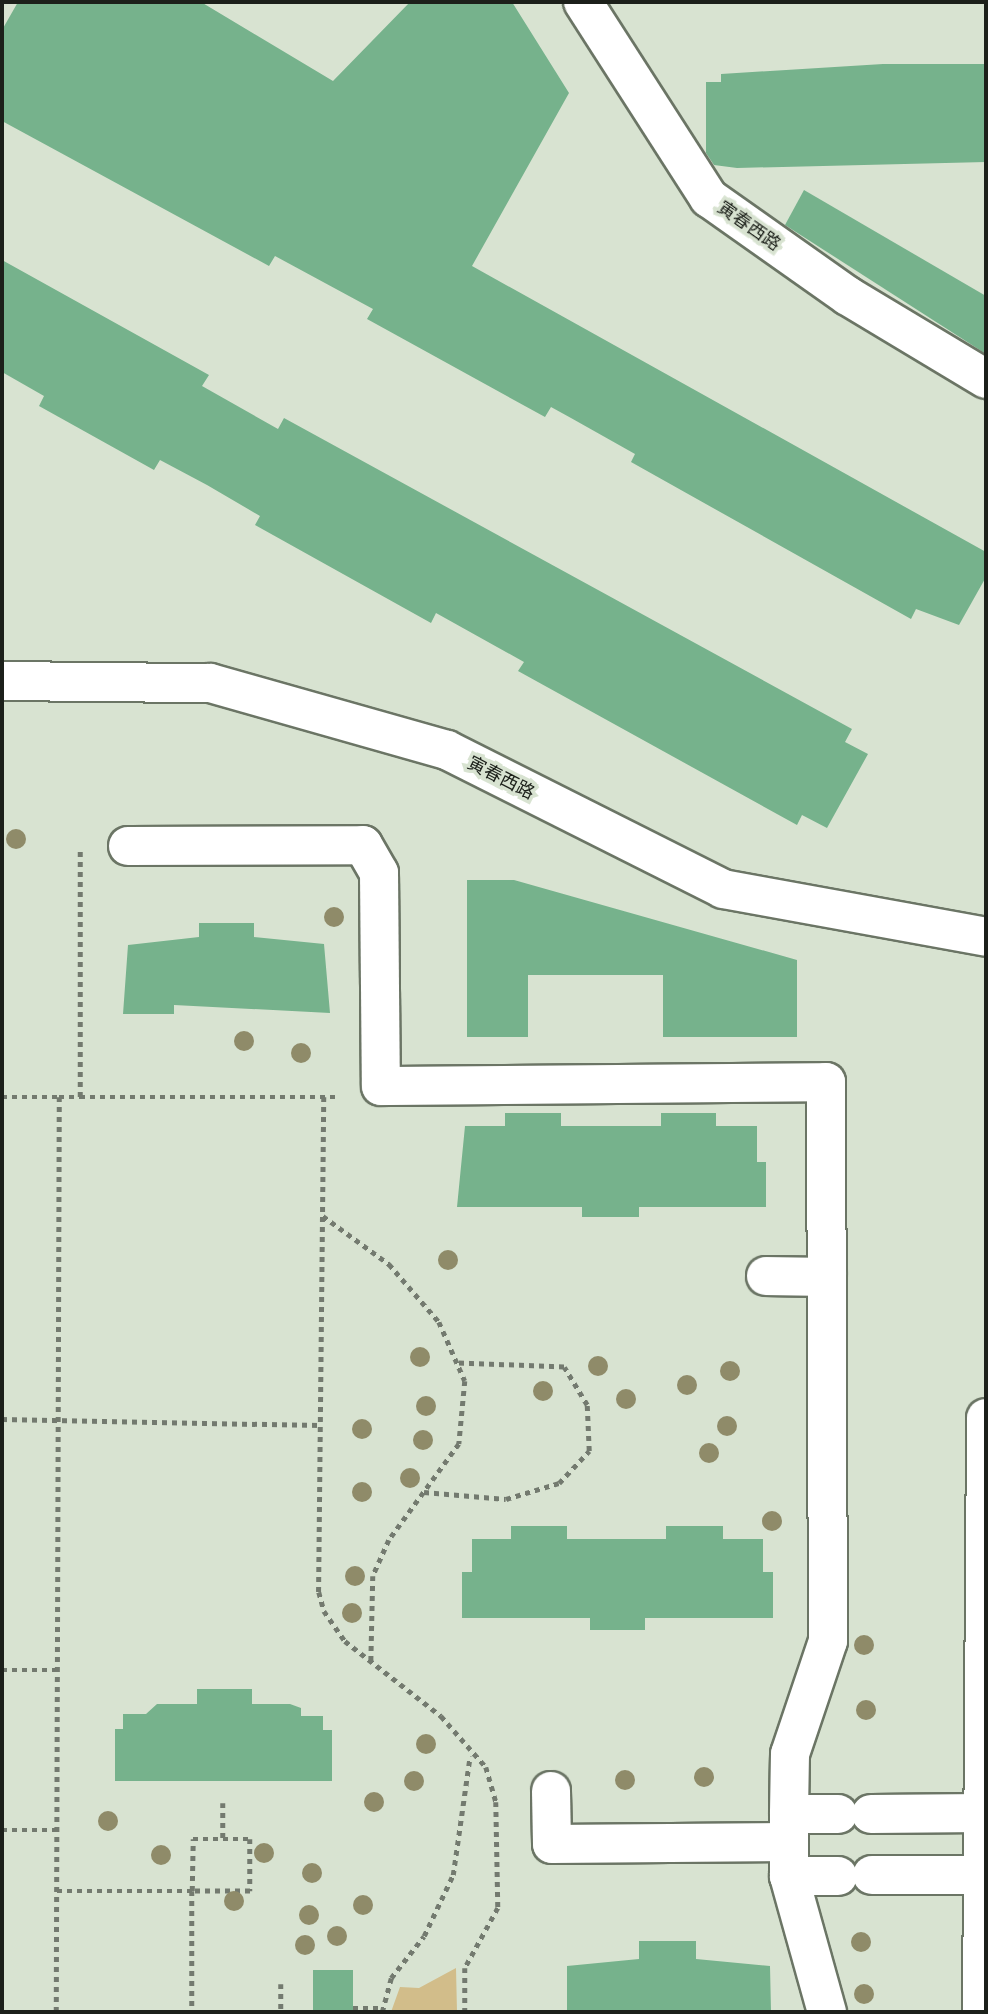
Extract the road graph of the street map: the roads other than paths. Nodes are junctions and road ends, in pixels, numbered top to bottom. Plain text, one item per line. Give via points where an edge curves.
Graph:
1 (583, 2) edge
2 (986, 379) edge
3 (2, 681) edge
4 (128, 846) dead end
5 (986, 937) edge
6 (766, 1276) dead end
7 (827, 1277) junction
8 (986, 1419) edge
9 (551, 1791) dead end
10 (983, 1813) junction
11 (789, 1844) junction
12 (983, 1875) junction
13 (827, 2012) edge
14 (982, 2012) edge

1 - 2 street, 寅春西路 via 709,198 848,296
3 - 5 street, 寅春西路 via 210,683 447,750 723,889
4 - 7 street via 363,845 379,873 381,1086 826,1082
6 - 7 street
7 - 11 street via 828,1641 790,1754
8 - 10 street
9 - 11 street via 552,1844
10 - 11 street via 855,1814
10 - 12 street
11 - 12 street via 855,1876
11 - 13 street
12 - 14 street

